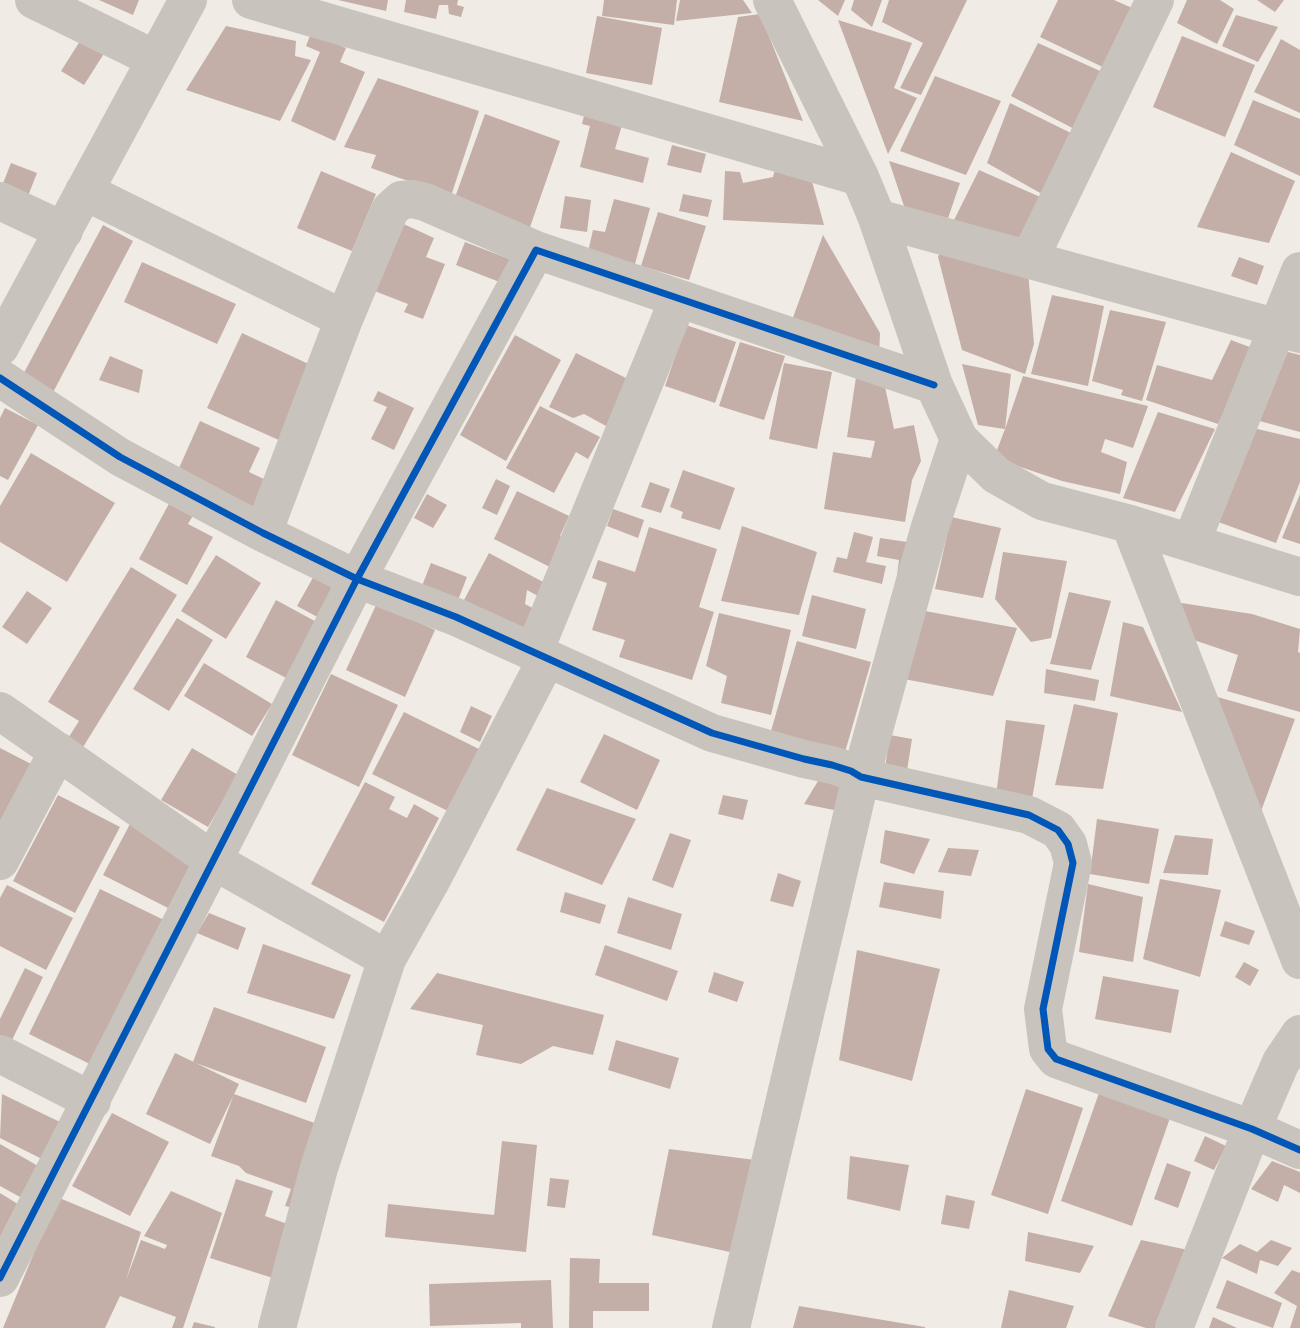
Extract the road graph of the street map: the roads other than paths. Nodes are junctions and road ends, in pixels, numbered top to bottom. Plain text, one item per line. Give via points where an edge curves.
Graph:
1 (34, 0) edge
2 (188, 0) edge
3 (251, 0) edge
4 (772, 0) edge
5 (1155, 0) edge
6 (155, 59) junction
7 (860, 177) junction
8 (84, 191) junction
9 (0, 201) edge
10 (877, 218) junction
11 (64, 231) junction
12 (536, 250) junction
13 (1029, 260) junction
14 (1300, 271) edge
15 (678, 300) junction
16 (344, 319) junction
17 (1288, 331) edge
18 (0, 347) edge
19 (0, 379) edge
20 (934, 385) junction
21 (959, 439) junction
22 (1130, 524) junction
23 (263, 533) junction
24 (1191, 543) junction
25 (1300, 577) edge
26 (357, 579) junction
27 (541, 655) junction
28 (0, 711) edge
29 (58, 751) junction
30 (861, 777) junction
31 (0, 861) edge
32 (214, 861) junction
33 (387, 959) junction
34 (1300, 960) edge
35 (1300, 1034) edge
36 (0, 1054) edge
37 (92, 1101) junction
38 (1252, 1129) junction
39 (1300, 1150) edge
40 (0, 1278) edge
41 (277, 1328) edge
42 (731, 1328) edge
43 (1174, 1328) edge

1 - 6 street
2 - 6 street
3 - 7 street
4 - 7 street
5 - 13 street
6 - 8 street
7 - 10 street
8 - 11 street
8 - 16 street
9 - 11 street
10 - 13 street
10 - 20 street
11 - 18 street
12 - 15 street
12 - 16 street via 425,202 401,200 390,210
12 - 26 street
13 - 17 street
14 - 17 street
15 - 20 street
15 - 27 street
16 - 23 street
17 - 24 street
19 - 23 street via 120,457
20 - 21 street
21 - 22 street via 996,475 1042,501
21 - 30 street
22 - 24 street
22 - 34 street
23 - 26 street
24 - 25 street
26 - 27 street
26 - 32 street
27 - 30 street via 712,733
27 - 33 street via 431,881
28 - 29 street
29 - 31 street
29 - 32 street
30 - 38 street via 1029,815 1058,830 1073,863 1043,1009 1048,1049 1056,1059
30 - 42 street
32 - 33 street
32 - 37 street
33 - 41 street via 319,1168
35 - 38 street via 1281,1062
36 - 37 street
37 - 40 street
38 - 39 street
38 - 43 street

